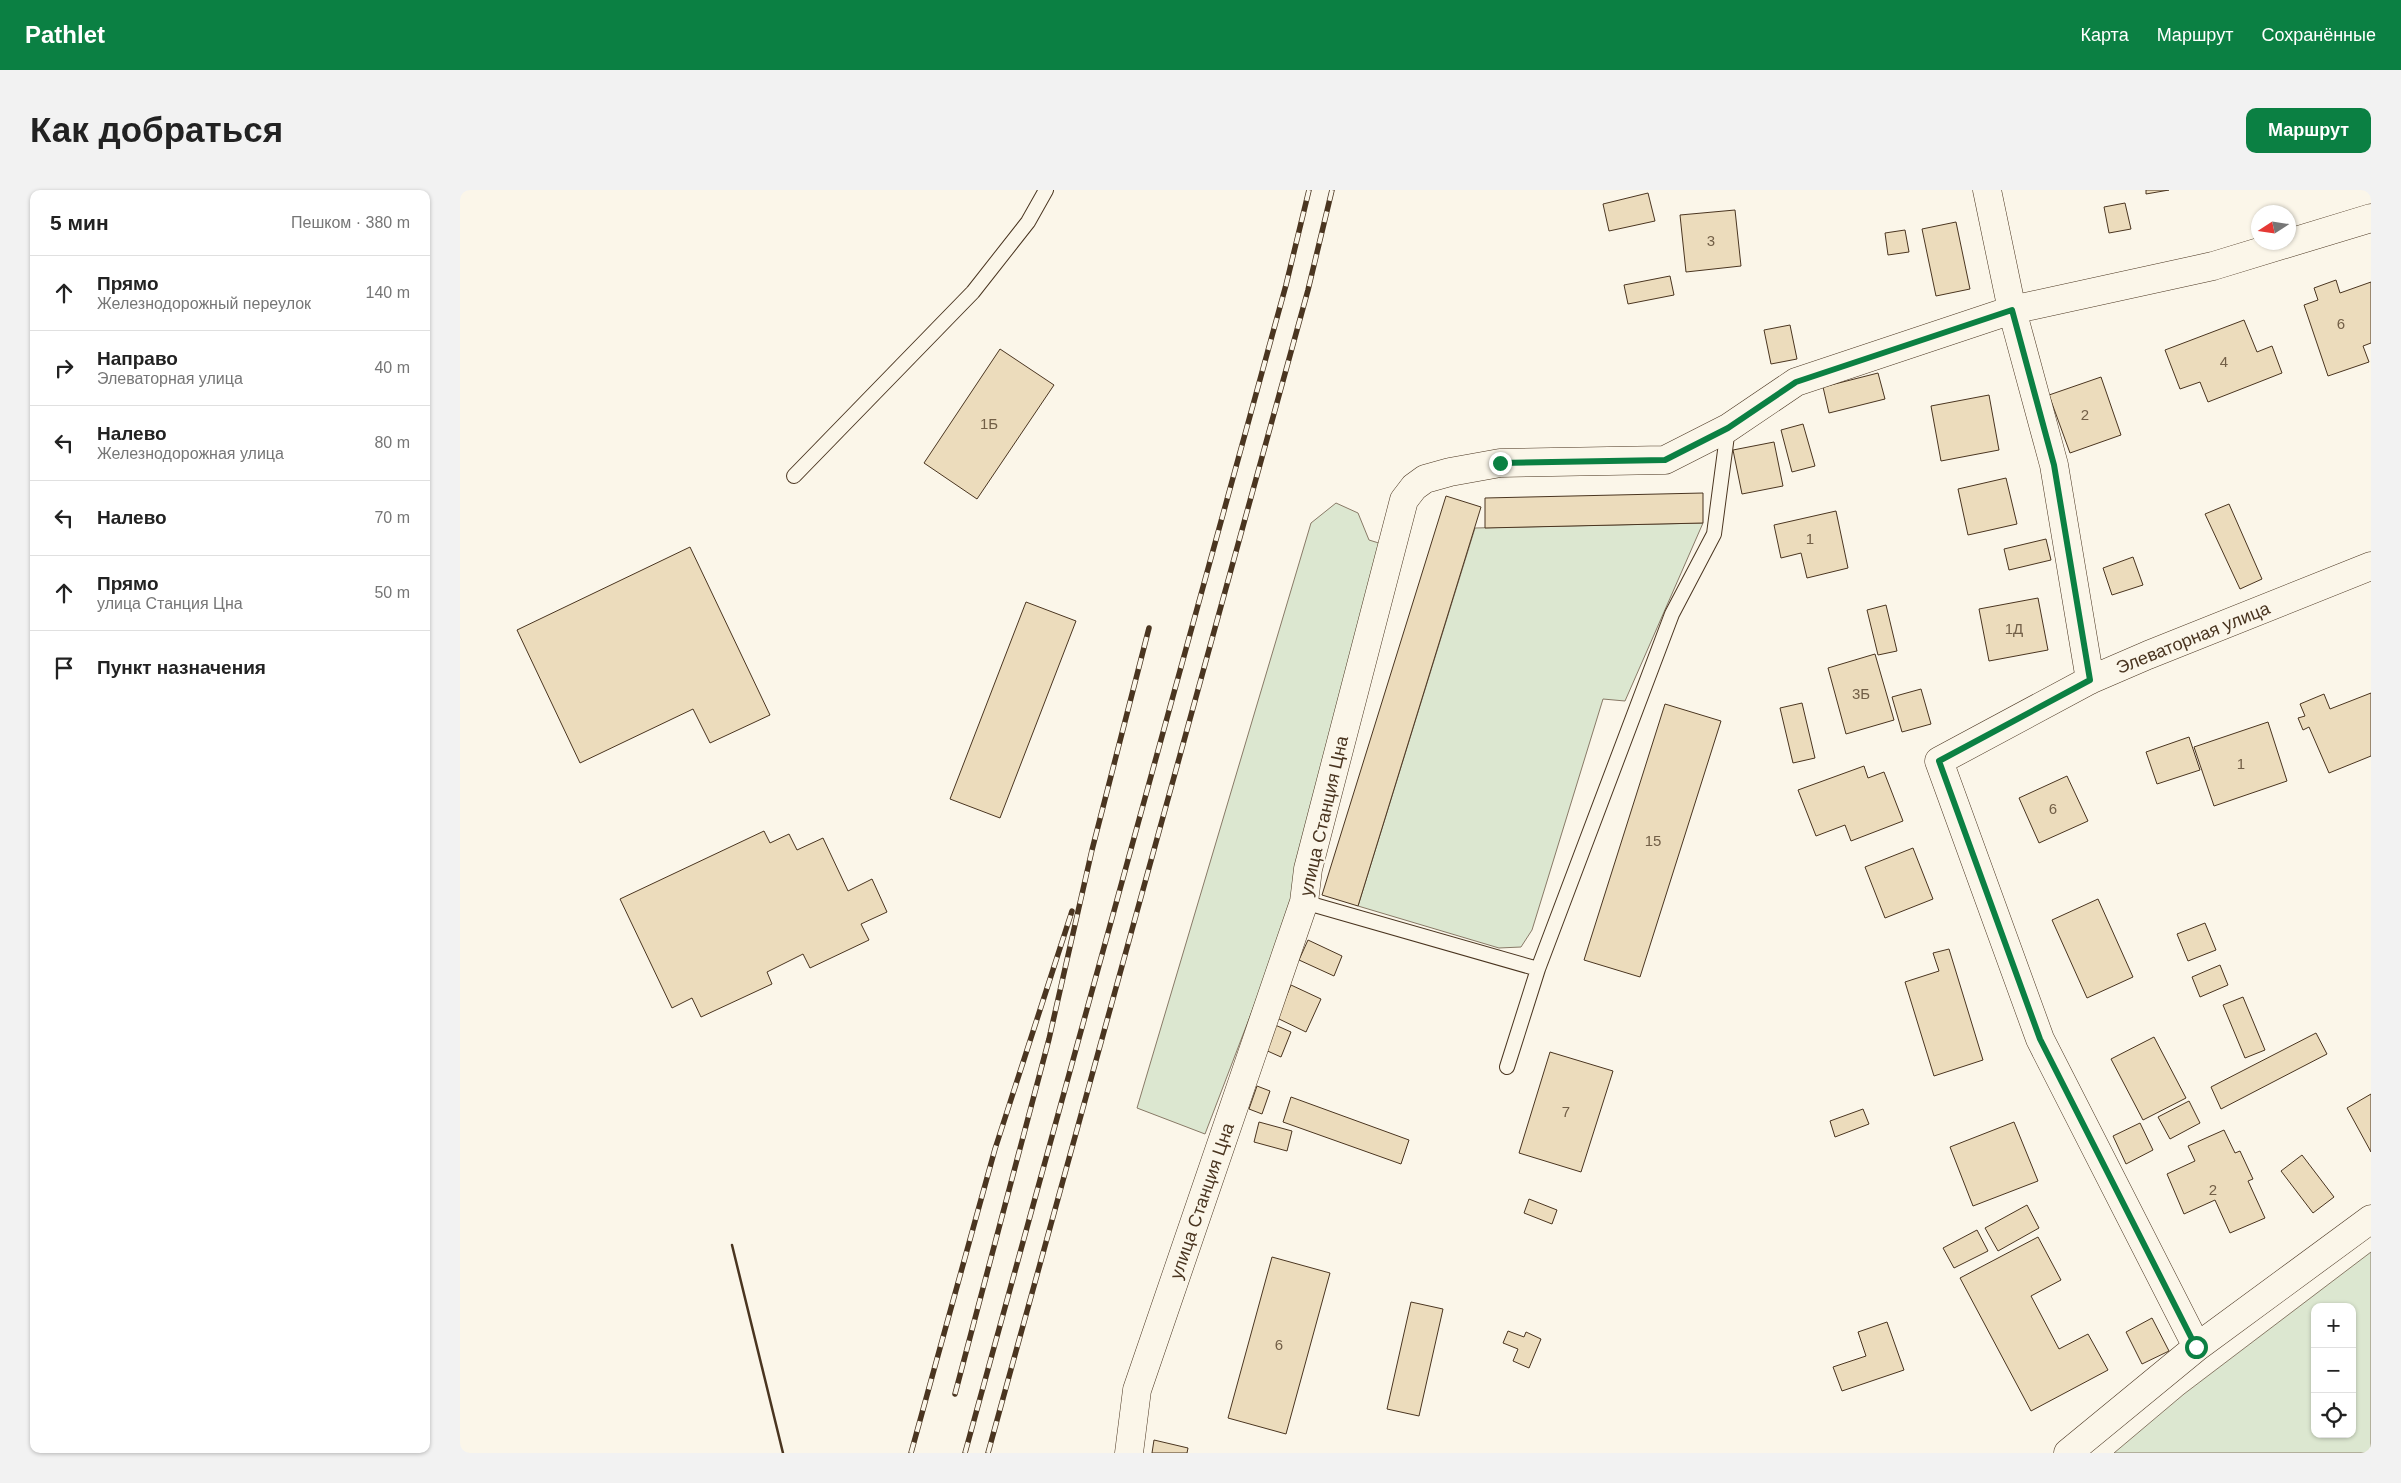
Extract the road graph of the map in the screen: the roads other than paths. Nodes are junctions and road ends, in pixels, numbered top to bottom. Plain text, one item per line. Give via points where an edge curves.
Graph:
1 (1046, 190) edge
2 (1987, 190) edge
3 (2371, 218) edge
4 (2012, 310) junction
5 (1728, 428) junction
6 (794, 476) dead end
7 (2371, 566) edge
8 (2090, 680) junction
9 (1304, 902) junction
10 (1538, 969) junction
11 (1507, 1068) dead end
12 (2371, 1219) edge
13 (2196, 1347) junction
14 (1129, 1453) edge
15 (2068, 1453) edge

1 - 6 lane via 1028,222 973,292
2 - 4 street
3 - 4 street, улица Станция Цна via 2213,266
4 - 5 street, улица Станция Цна via 1796,382
4 - 8 street via 2054,465
5 - 9 street, улица Станция Цна via 1665,460 1500,463 1450,472 1425,479 1414,487 1404,500 1308,869
5 - 10 lane via 1714,534 1672,614
7 - 8 street, Элеваторная улица
8 - 13 street, Элеваторная улица via 1939,761 2040,1039
9 - 10 lane
9 - 14 street, улица Станция Цна via 1137,1390
10 - 11 lane
12 - 13 street
13 - 15 street

